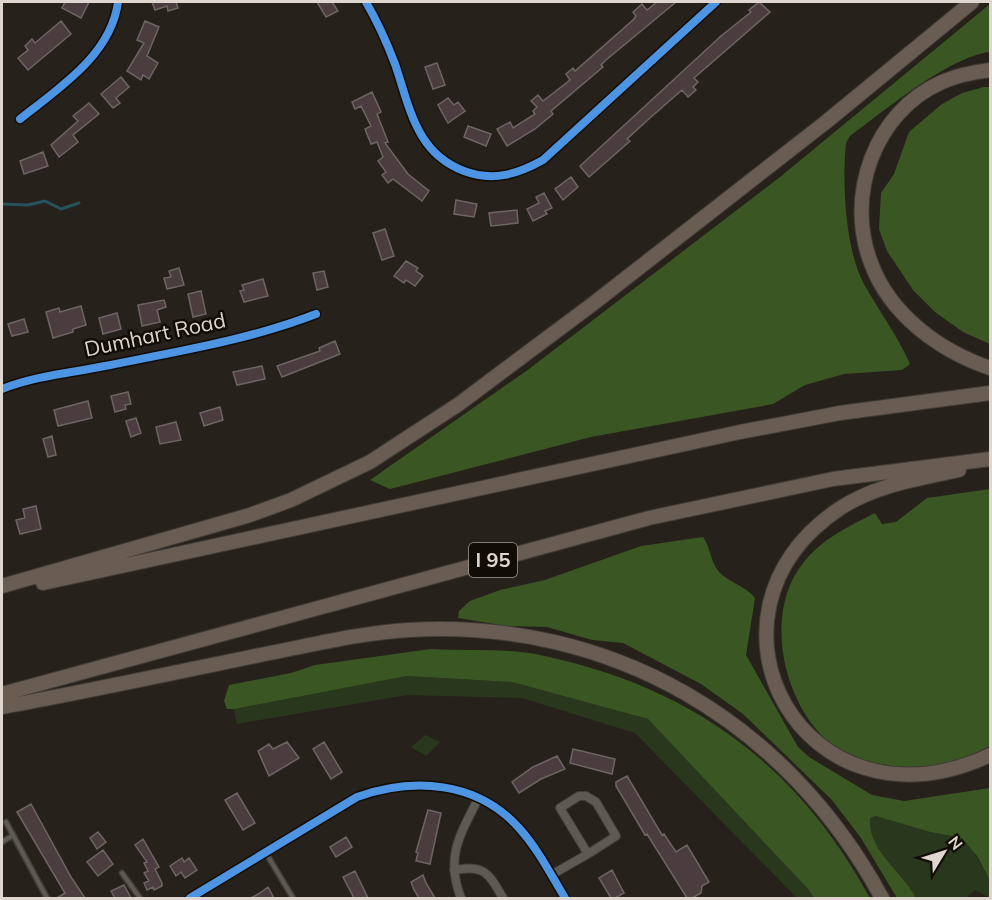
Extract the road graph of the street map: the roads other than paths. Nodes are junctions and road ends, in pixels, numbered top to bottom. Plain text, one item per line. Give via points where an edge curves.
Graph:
1 (118, 2) edge
2 (366, 2) edge
3 (716, 2) edge
4 (972, 2) edge
5 (990, 70) edge
6 (20, 119) dead end
7 (316, 314) dead end
8 (990, 368) edge
9 (2, 389) edge
10 (990, 393) edge
11 (990, 459) edge
12 (990, 464) edge
13 (2, 586) edge
14 (2, 592) edge
15 (2, 694) edge
16 (2, 707) edge
17 (990, 755) edge
18 (478, 799) junction
19 (6, 822) dead end
20 (12, 836) junction
21 (2, 842) edge
22 (265, 852) junction
23 (588, 854) junction
24 (454, 870) junction
25 (122, 873) dead end
26 (551, 875) junction
27 (47, 898) edge
28 (140, 898) edge
29 (190, 898) edge
30 (293, 898) edge
31 (461, 898) edge
32 (503, 898) edge
33 (565, 898) edge
34 (882, 898) edge

1 - 6 street via 109,30 86,64
2 - 3 street via 394,64 409,111 428,146 455,168 495,177 519,172 543,159
4 - 13 highway via 612,289 459,404 370,462 250,515
5 - 8 highway via 940,82 901,111 884,132 866,171 861,216 871,265 900,310 942,347
7 - 9 street, Dumhart Road via 268,330 26,379
10 - 14 highway via 840,413 740,432
11 - 15 highway, I 95 via 833,479 659,516
12 - 17 highway via 881,488 838,510 816,528 783,570 769,611 767,632 768,657 782,700 794,720 831,754 856,766 903,776 951,770
16 - 34 highway via 335,640 405,630 476,629 557,642 595,652 677,687 747,733 828,814
18 - 22 street via 439,785 380,789 357,797
18 - 24 street via 457,840
18 - 26 street via 502,812 520,829
19 - 20 lane
20 - 21 lane
20 - 27 lane
22 - 29 street
22 - 30 lane
23 - 23 street via 616,836 596,802 579,796 560,808
23 - 26 street
24 - 31 street
24 - 32 street via 478,868
25 - 28 lane
26 - 33 street

